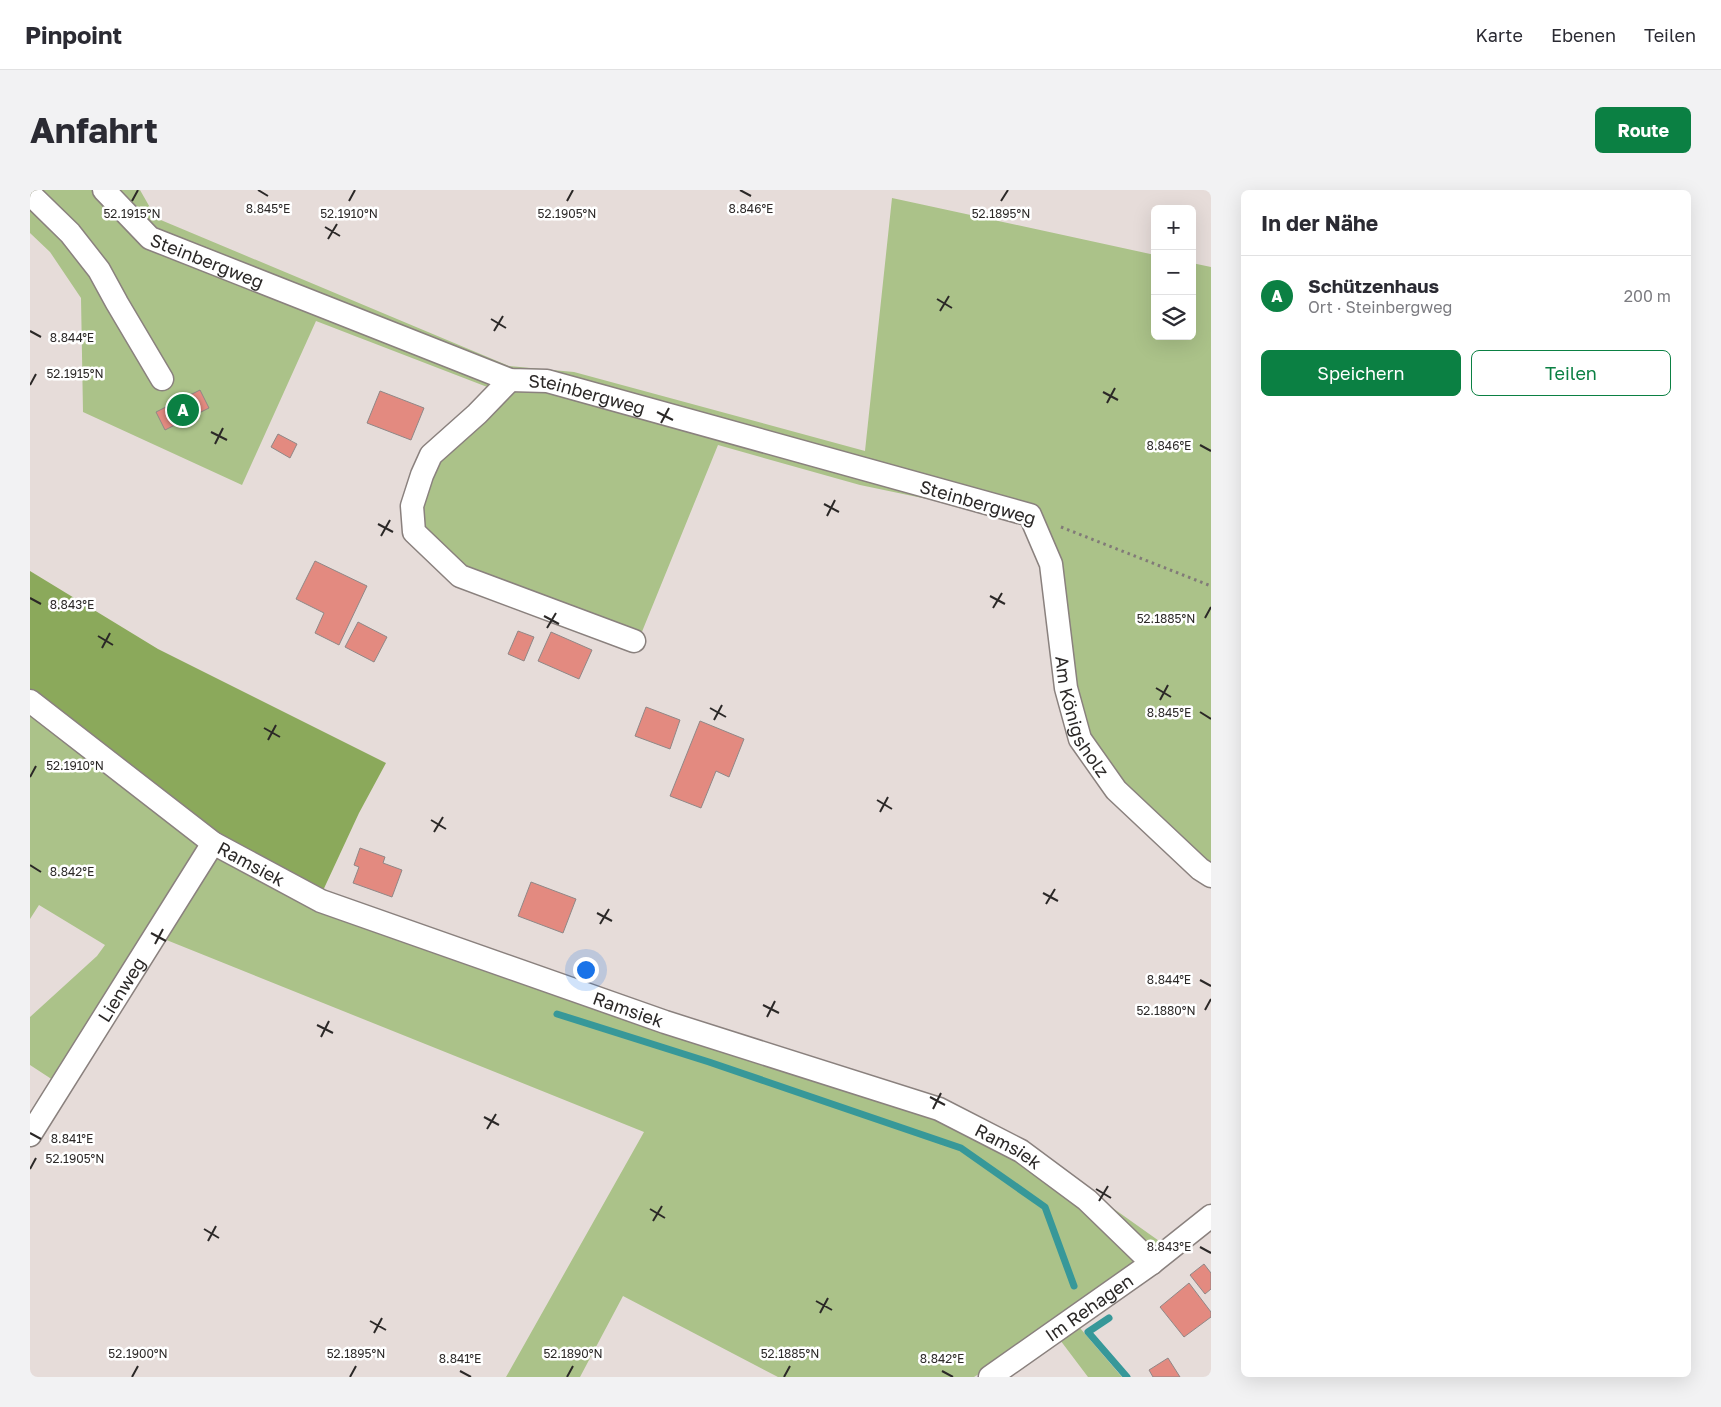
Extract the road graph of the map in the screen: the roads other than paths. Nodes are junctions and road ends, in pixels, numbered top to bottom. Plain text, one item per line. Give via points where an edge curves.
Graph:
1 (30, 194) edge
2 (115, 195) edge
3 (162, 379) dead end
4 (510, 380) junction
5 (1030, 515) joint
6 (634, 641) dead end
7 (30, 701) edge
8 (213, 843) junction
9 (1211, 876) edge
10 (30, 1135) edge
11 (1211, 1216) edge
12 (1152, 1263) junction
13 (990, 1377) edge

1 - 3 street via 70,233 99,270
2 - 4 street, Steinbergweg via 150,238
4 - 5 street, Steinbergweg via 547,381
4 - 6 street via 431,455 412,506 414,532 460,576
5 - 9 street, Am Königsholz via 1051,564 1066,688 1080,739 1116,790 1200,870
7 - 8 street, Ramsiek
8 - 10 street, Lienweg
8 - 12 street, Ramsiek via 321,901 665,1022 939,1109 1021,1151 1087,1200
11 - 12 street, Im Rehagen
12 - 13 street, Im Rehagen

